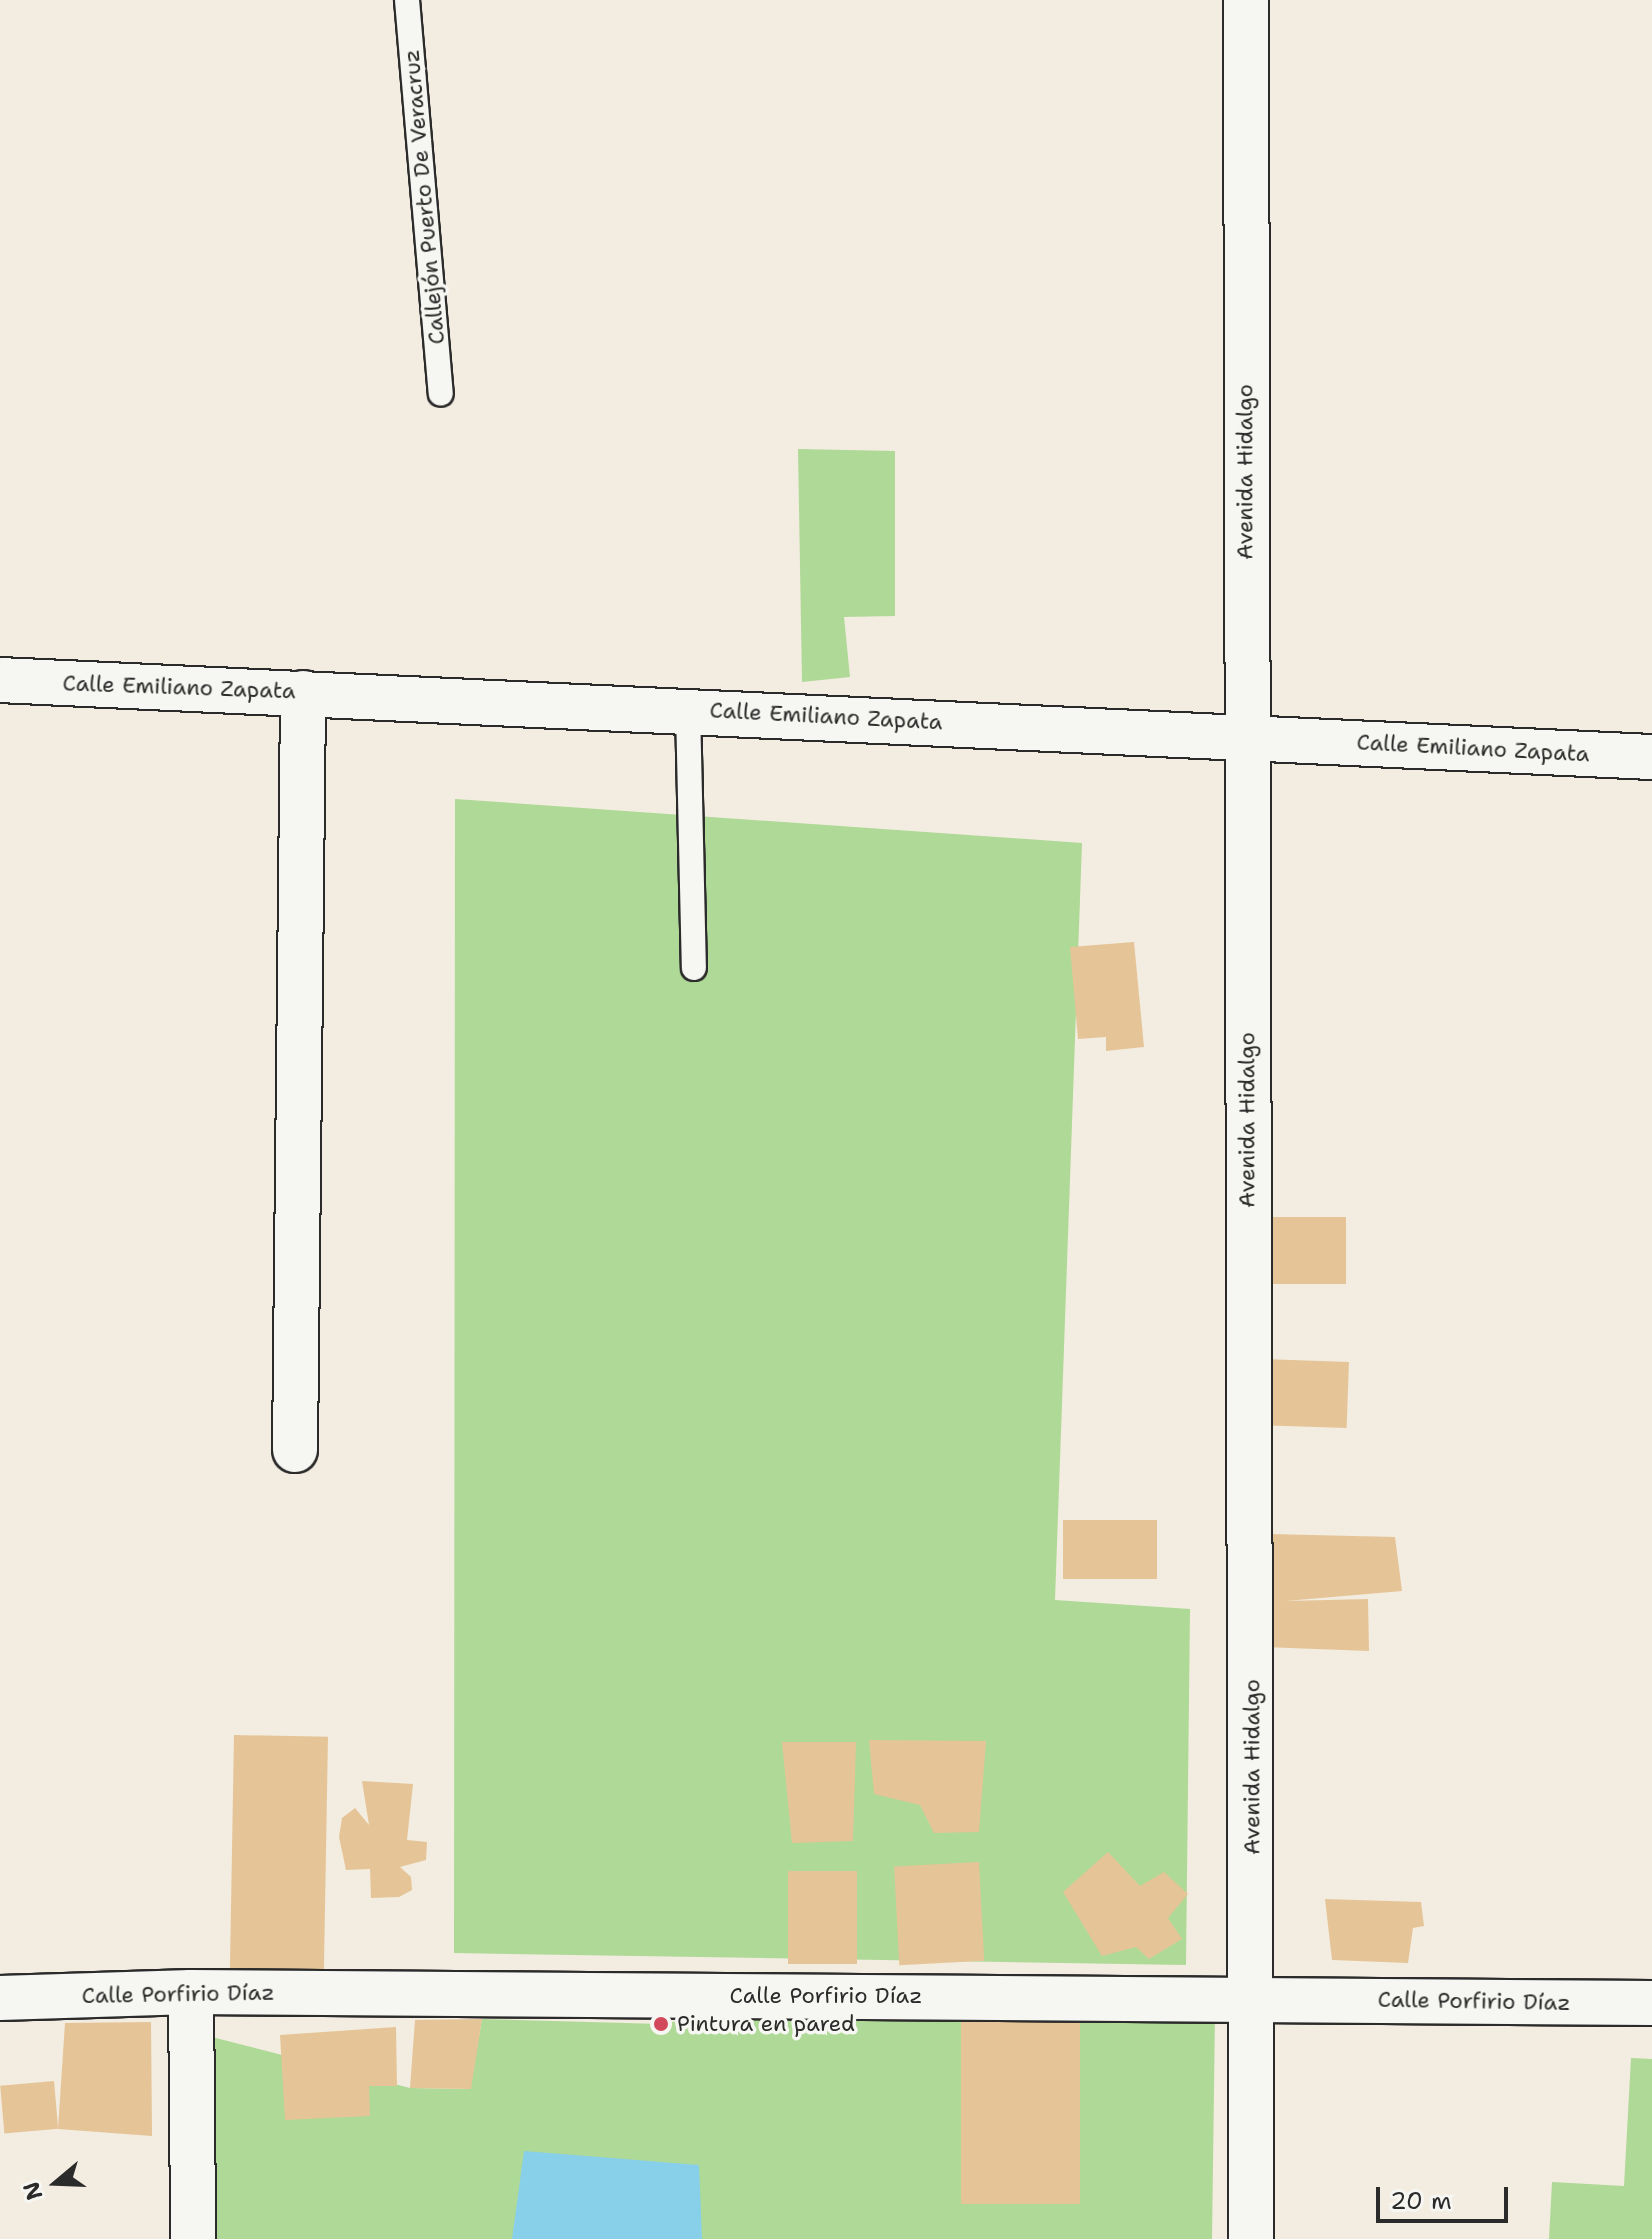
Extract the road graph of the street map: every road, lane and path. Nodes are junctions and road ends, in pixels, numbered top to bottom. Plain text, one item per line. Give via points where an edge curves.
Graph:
1 (407, 0) edge
2 (1246, 0) edge
3 (441, 394) dead end
4 (0, 680) edge
5 (303, 693) junction
6 (688, 709) junction
7 (1244, 735) junction
8 (1652, 757) edge
9 (694, 968) dead end
10 (295, 1450) dead end
11 (191, 1992) junction
12 (0, 1998) edge
13 (1254, 1999) junction
14 (1652, 2003) edge
15 (193, 2239) edge
16 (1251, 2239) edge

1 - 3 lane, Callejón Puerto De Veracruz
2 - 7 street, Avenida Hidalgo
4 - 5 street, Calle Emiliano Zapata
5 - 6 street, Calle Emiliano Zapata
5 - 10 street
6 - 7 street, Calle Emiliano Zapata
6 - 9 lane
7 - 8 street, Calle Emiliano Zapata
7 - 13 street, Avenida Hidalgo
11 - 12 street, Calle Porfirio Díaz
11 - 13 street, Calle Porfirio Díaz
11 - 15 street
13 - 14 street, Calle Porfirio Díaz
13 - 16 street, Avenida Hidalgo

